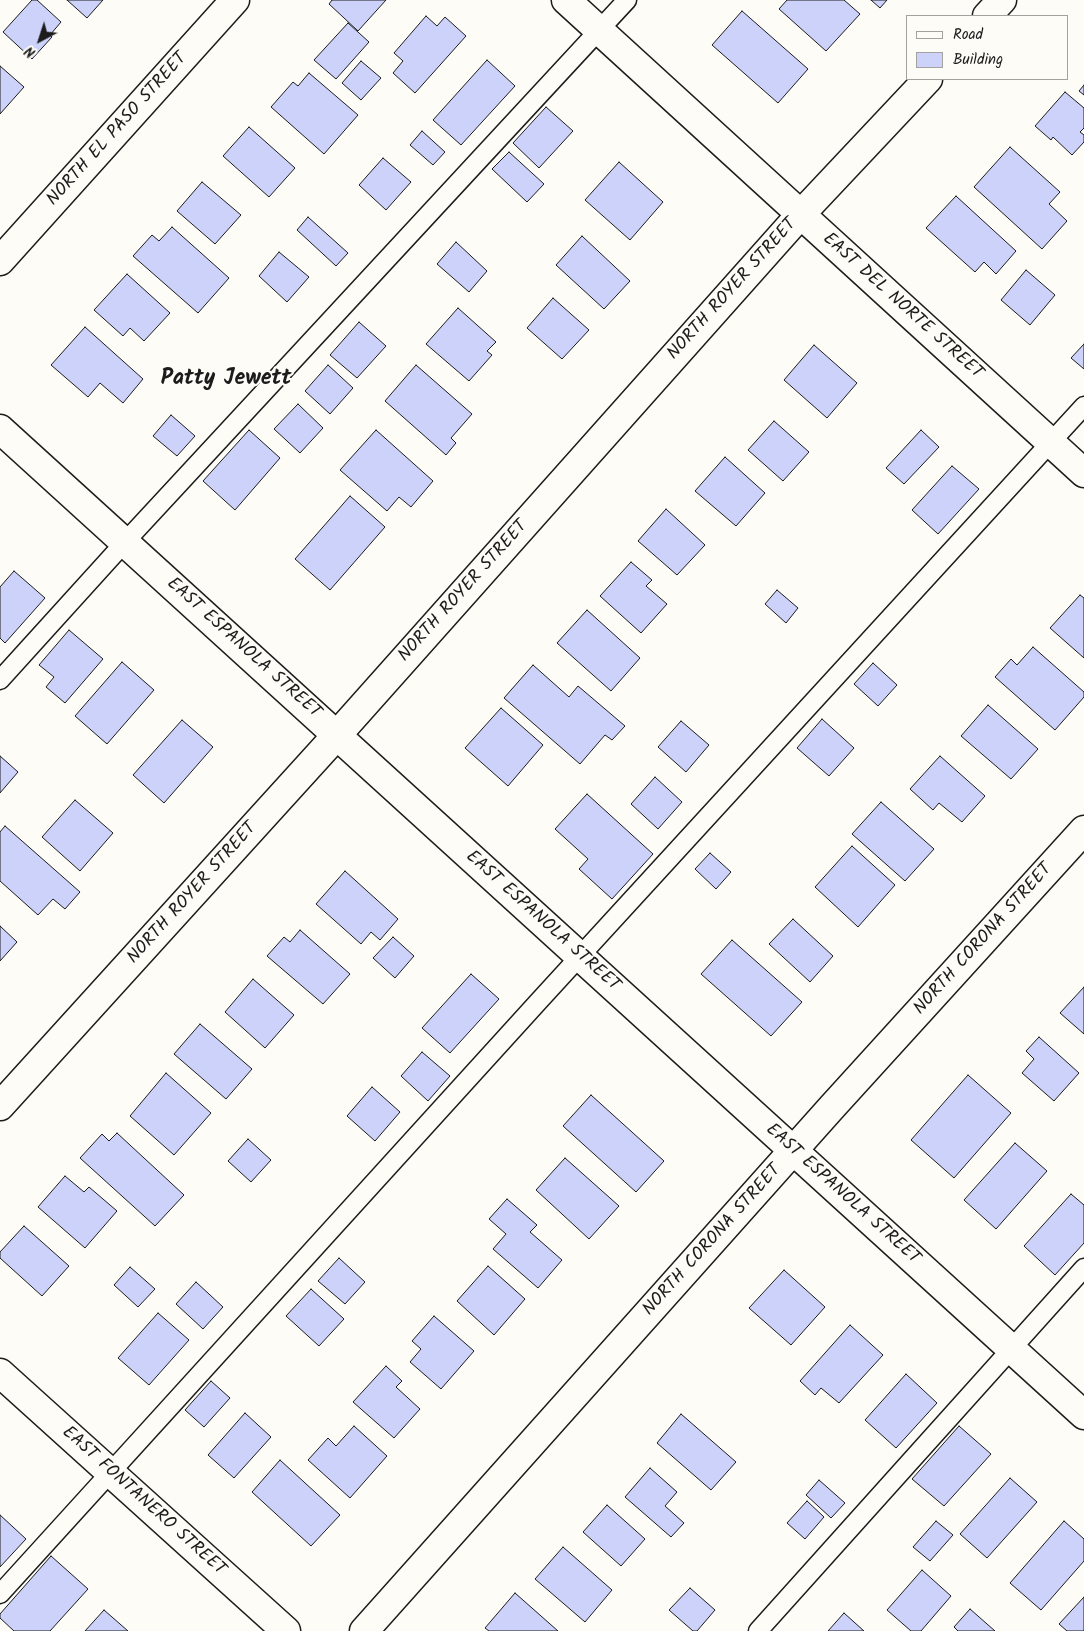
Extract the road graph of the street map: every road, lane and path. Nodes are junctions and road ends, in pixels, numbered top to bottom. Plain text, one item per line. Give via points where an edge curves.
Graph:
1 (235, 0) edge
2 (566, 0) edge
3 (627, 0) edge
4 (1002, 0) edge
5 (988, 15) edge
6 (600, 30) junction
7 (927, 80) edge
8 (801, 214) junction
9 (0, 261) edge
10 (1084, 406) edge
11 (0, 429) edge
12 (1051, 443) junction
13 (1084, 473) edge
14 (125, 542) junction
15 (0, 680) edge
16 (337, 735) junction
17 (1084, 830) edge
18 (579, 956) junction
19 (0, 1106) edge
20 (793, 1151) junction
21 (1084, 1268) edge
22 (1011, 1348) junction
23 (0, 1372) edge
24 (1084, 1415) edge
25 (110, 1473) junction
26 (0, 1594) edge
27 (286, 1631) edge
28 (364, 1631) edge
29 (758, 1631) edge

1 - 9 street, NORTH EL PASO STREET
2 - 6 street, EAST DEL NORTE STREET
3 - 6 lane
4 - 5 street
6 - 8 street, EAST DEL NORTE STREET
6 - 14 lane
7 - 8 street, NORTH ROYER STREET
8 - 12 street, EAST DEL NORTE STREET
8 - 16 street, NORTH ROYER STREET
10 - 12 lane
11 - 14 street, EAST ESPANOLA STREET
12 - 13 street, EAST DEL NORTE STREET
12 - 18 lane
14 - 15 lane
14 - 16 street, EAST ESPANOLA STREET
16 - 18 street, EAST ESPANOLA STREET
16 - 19 street, NORTH ROYER STREET
17 - 20 street, NORTH CORONA STREET
18 - 20 street, EAST ESPANOLA STREET
18 - 25 lane
20 - 22 street, EAST ESPANOLA STREET
20 - 28 street, NORTH CORONA STREET
21 - 22 lane
22 - 24 street, EAST ESPANOLA STREET
22 - 29 lane
23 - 25 street, EAST FONTANERO STREET
25 - 26 lane
25 - 27 street, EAST FONTANERO STREET

